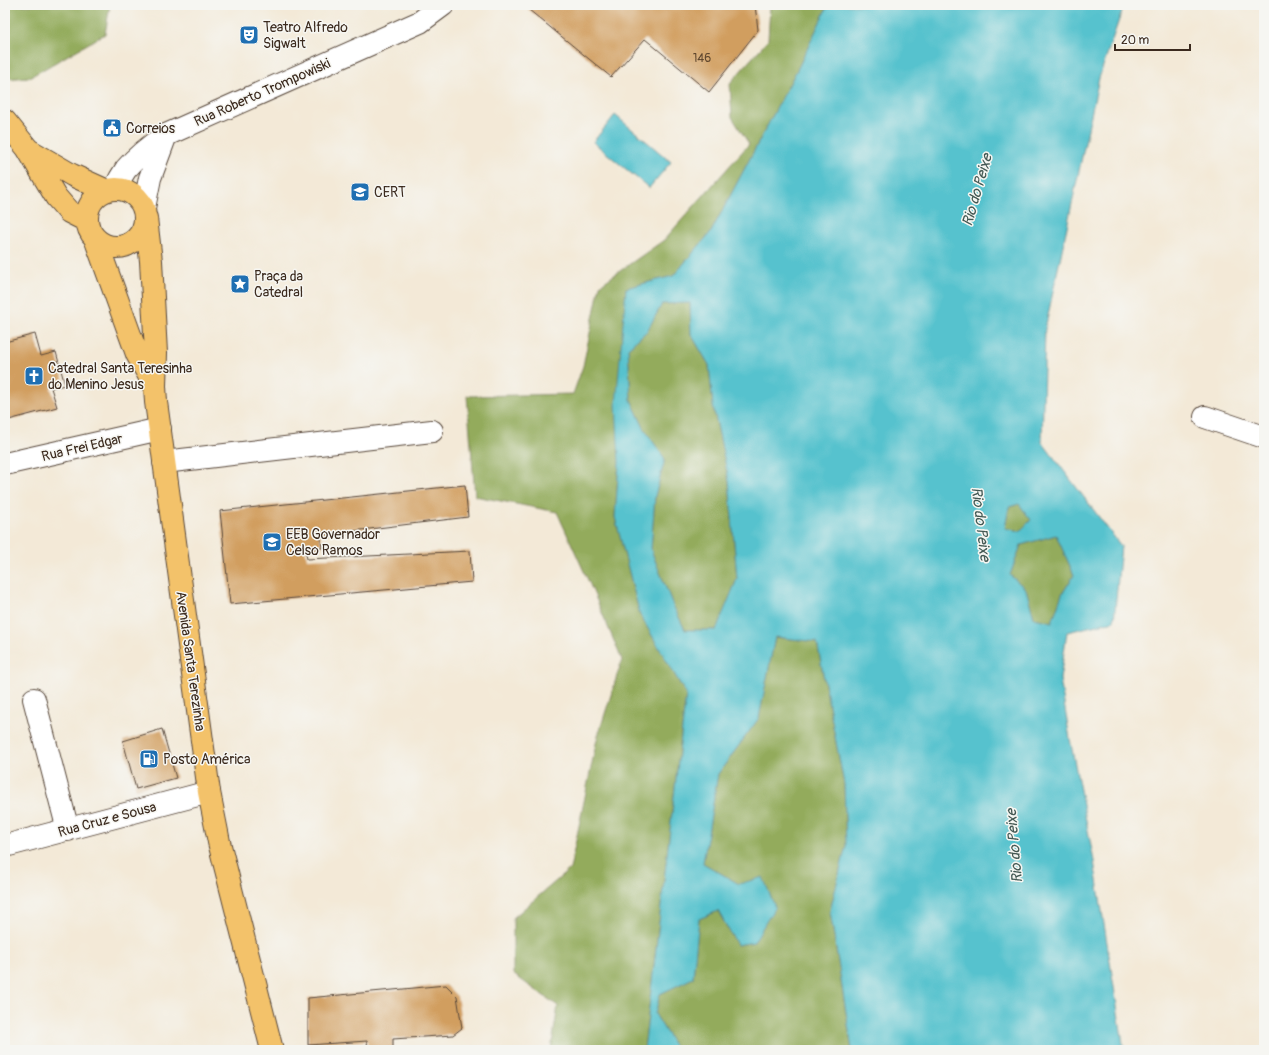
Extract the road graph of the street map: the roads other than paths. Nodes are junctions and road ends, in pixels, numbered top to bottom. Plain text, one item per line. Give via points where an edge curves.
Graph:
1 (443, 5) edge
2 (5, 122) edge
3 (166, 135) junction
4 (27, 148) junction
5 (110, 189) junction
6 (145, 213) junction
7 (91, 229) junction
8 (155, 386) junction
9 (1205, 417) dead end
10 (160, 430) junction
11 (432, 431) dead end
12 (1264, 438) edge
13 (164, 462) junction
14 (5, 464) edge
15 (34, 699) dead end
16 (209, 792) junction
17 (68, 830) junction
18 (5, 846) edge
19 (272, 1050) edge

1 - 3 street, Rua Roberto Trompowiski via 420,22
2 - 4 main road
3 - 5 street, Rua Roberto Trompowiski via 134,160
3 - 6 street via 150,178
4 - 5 main road via 72,175
4 - 7 main road via 56,197 69,212
5 - 6 main road via 124,189 133,193 140,200
5 - 7 main road via 97,195 91,202 87,211
6 - 7 main road via 144,228 139,236 132,243 122,246 112,247 103,244
6 - 8 main road, Avenida Santa Terezinha via 151,261 156,353
7 - 8 main road, Avenida Santa Terezinha via 137,354
8 - 10 main road, Avenida Santa Terezinha
9 - 12 street
10 - 13 main road, Avenida Santa Terezinha
10 - 14 street, Rua Frei Edgar
11 - 13 street
13 - 16 main road, Avenida Santa Terezinha
15 - 17 street
16 - 17 street, Rua Cruz e Sousa
16 - 19 main road, Avenida Santa Terezinha via 219,842
17 - 18 street, Rua Cruz e Sousa

